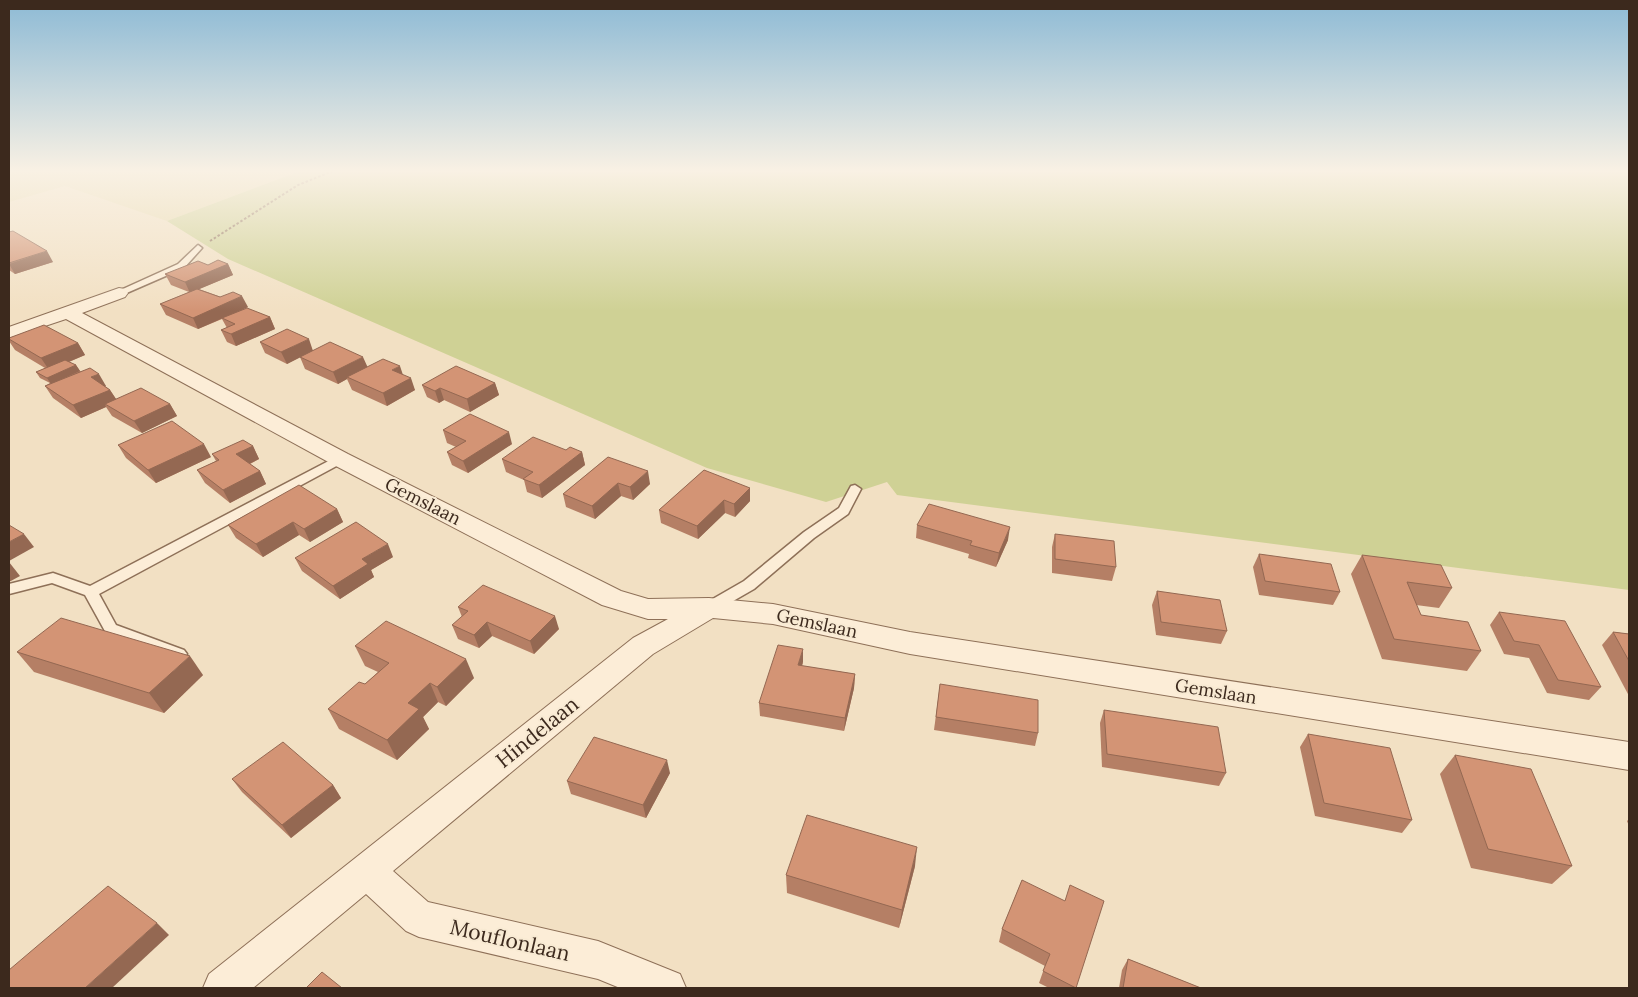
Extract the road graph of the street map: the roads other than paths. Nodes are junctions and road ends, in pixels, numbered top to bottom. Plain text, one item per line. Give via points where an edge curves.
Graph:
1 (198, 248) road end
2 (119, 293) joint
3 (67, 312) junction
4 (9, 333) edge
5 (340, 459) junction
6 (855, 488) dead end
7 (10, 589) edge
8 (91, 592) junction
9 (709, 608) junction
10 (191, 658) edge
11 (1629, 756) edge
12 (367, 872) junction
13 (223, 988) edge
14 (666, 988) edge

1 - 2 lane via 181,266
2 - 3 street
3 - 4 street
3 - 5 street, Gemslaan
5 - 8 lane
5 - 9 street, Gemslaan via 612,598 648,609
6 - 9 lane, Hindelaan via 844,511 749,584
7 - 8 lane via 54,578
8 - 10 lane via 111,629
9 - 11 street, Gemslaan via 773,614 910,643
9 - 12 street, Hindelaan via 643,646
12 - 13 street, Hindelaan
12 - 14 street, Mouflonlaan via 419,918 598,960

